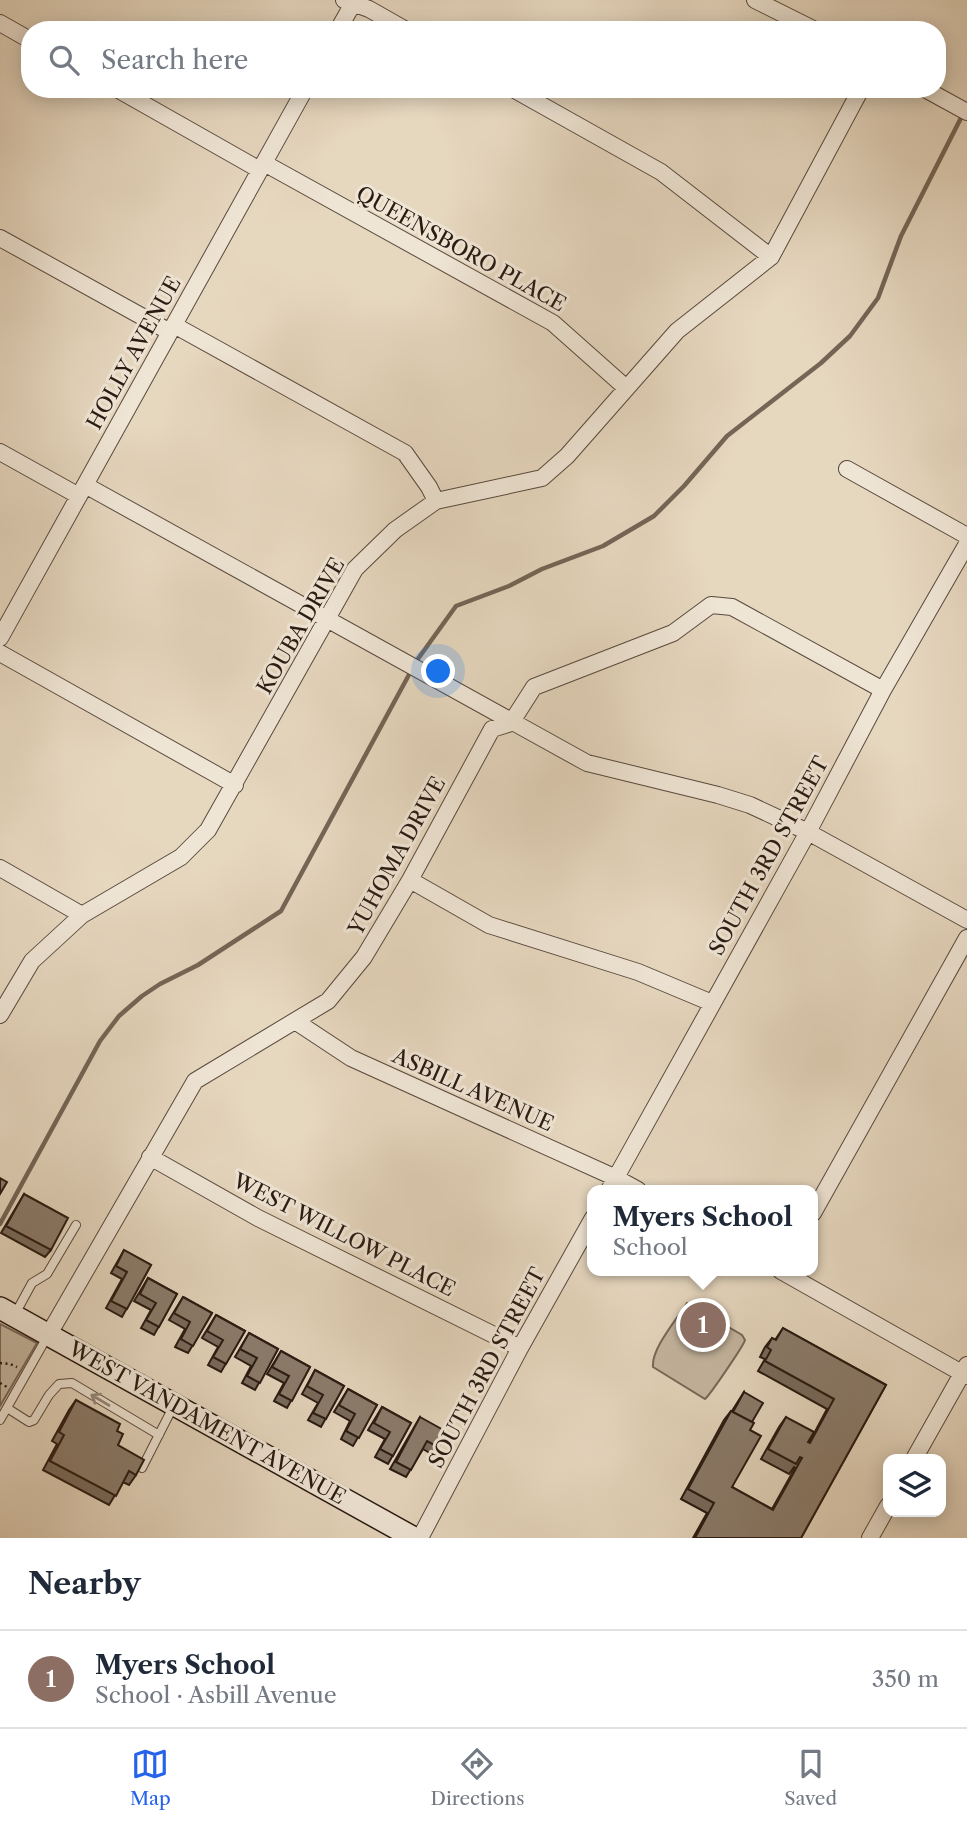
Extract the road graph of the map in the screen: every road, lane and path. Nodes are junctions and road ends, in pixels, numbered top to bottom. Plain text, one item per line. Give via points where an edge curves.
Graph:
1 (755, 0) edge
2 (350, 2) edge
3 (342, 21) edge
4 (390, 21) edge
5 (797, 21) edge
6 (0, 23) edge
7 (21, 35) edge
8 (134, 98) edge
9 (300, 98) edge
10 (529, 98) edge
11 (857, 98) edge
12 (942, 98) edge
13 (960, 108) edge
14 (262, 167) junction
15 (0, 238) edge
16 (771, 257) junction
17 (172, 329) junction
18 (625, 387) junction
19 (0, 452) edge
20 (848, 470) dead end
21 (82, 490) junction
22 (436, 501) junction
23 (967, 536) edge
24 (967, 544) edge
25 (327, 619) junction
26 (0, 638) edge
27 (0, 653) edge
28 (883, 690) junction
29 (511, 723) junction
30 (235, 785) junction
31 (808, 832) junction
32 (0, 868) edge
33 (410, 880) junction
34 (82, 915) junction
35 (967, 920) edge
36 (967, 938) edge
37 (712, 1003) junction
38 (0, 1015) edge
39 (295, 1021) junction
40 (150, 1157) junction
41 (612, 1184) edge
42 (818, 1204) edge
43 (76, 1225) dead end
44 (587, 1230) edge
45 (790, 1276) edge
46 (7, 1312) edge
47 (49, 1334) junction
48 (520, 1348) junction
49 (0, 1363) edge
50 (20, 1369) dead end
51 (966, 1371) edge
52 (175, 1405) junction
53 (7, 1408) junction
54 (0, 1420) edge
55 (159, 1435) junction
56 (917, 1454) edge
57 (142, 1468) edge
58 (883, 1515) edge
59 (414, 1538) edge
60 (420, 1538) edge
61 (870, 1538) edge

1 - 5 street
2 - 3 street
2 - 4 street
6 - 7 street
8 - 14 street, QUEENSBORO PLACE
9 - 14 street, HOLLY AVENUE
10 - 16 street via 662,172
11 - 16 street, KOUBA DRIVE
12 - 13 street
14 - 17 street, HOLLY AVENUE
14 - 18 street, QUEENSBORO PLACE via 554,323
15 - 17 street
16 - 18 street, KOUBA DRIVE via 677,331
17 - 21 street, HOLLY AVENUE
17 - 22 street via 405,453
18 - 22 street, KOUBA DRIVE via 567,456 542,478
19 - 21 street
20 - 23 street
21 - 25 street
21 - 26 street, HOLLY AVENUE
22 - 25 street, KOUBA DRIVE via 395,530 355,569
24 - 28 street, SOUTH 3RD STREET
25 - 29 street
25 - 30 street, KOUBA DRIVE
27 - 30 street
28 - 29 street, YUHOMA DRIVE via 732,607 711,605 673,633 534,687
28 - 31 street, SOUTH 3RD STREET
29 - 31 street via 587,763 718,795
29 - 33 street, YUHOMA DRIVE via 492,729
30 - 34 street, KOUBA DRIVE via 208,830 181,857
31 - 35 street
31 - 37 street, SOUTH 3RD STREET
32 - 34 street
33 - 37 street via 489,925 638,972
33 - 39 street, YUHOMA DRIVE via 364,957 328,1001
34 - 38 street, KOUBA DRIVE via 32,961
36 - 42 street
37 - 41 street, SOUTH 3RD STREET
39 - 40 street, YUHOMA DRIVE via 195,1081
39 - 41 street, ASBILL AVENUE via 352,1058
40 - 47 street, YUHOMA DRIVE
40 - 48 street, WEST WILLOW PLACE via 258,1218
43 - 46 lane via 47,1274 32,1283
44 - 48 street, SOUTH 3RD STREET
45 - 51 street
46 - 47 street, WEST VANDAMENT AVENUE
47 - 52 street, WEST VANDAMENT AVENUE
47 - 53 lane
48 - 60 street, SOUTH 3RD STREET
49 - 50 path
51 - 56 street
52 - 55 lane
52 - 59 street, WEST VANDAMENT AVENUE
53 - 54 lane
55 -> 53 lane via 72,1383 59,1384 29,1422
55 - 57 lane
58 - 61 street

